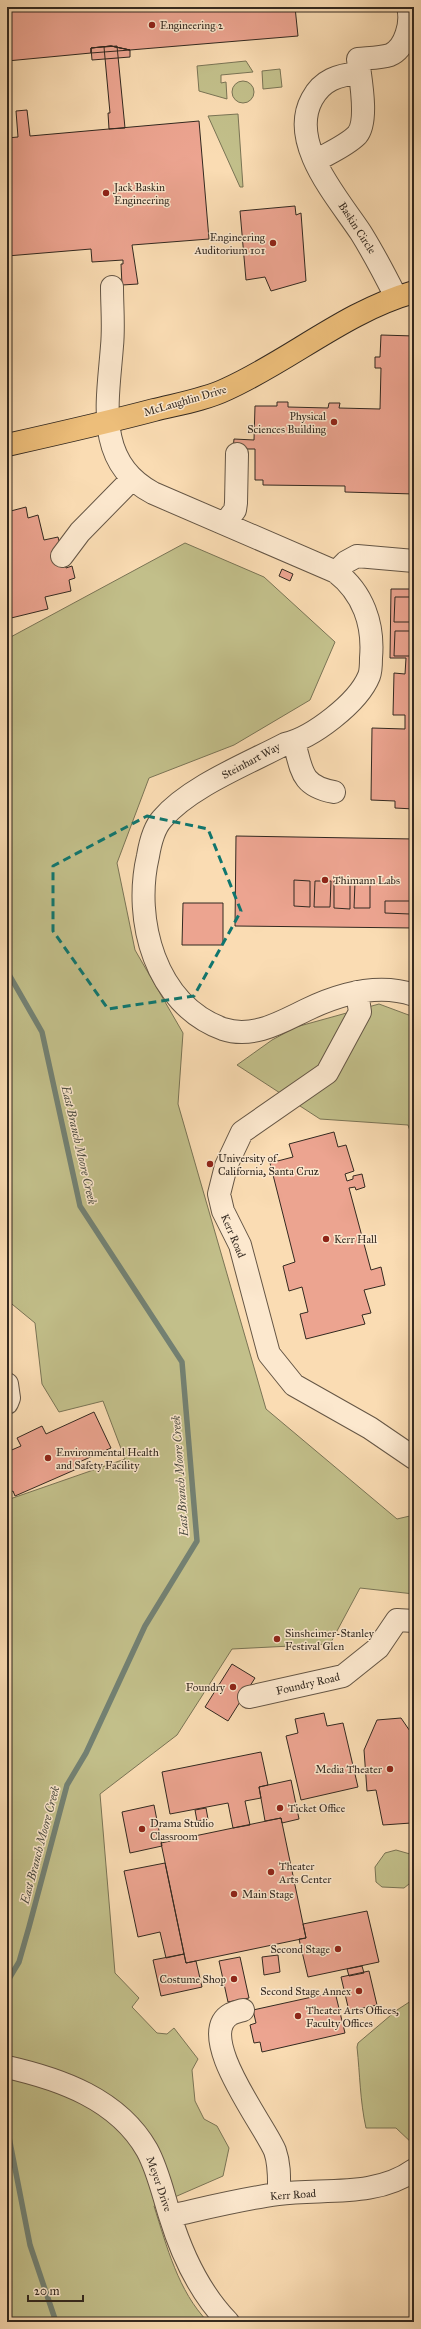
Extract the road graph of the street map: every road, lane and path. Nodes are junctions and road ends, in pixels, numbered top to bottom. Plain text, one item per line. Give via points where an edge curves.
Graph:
1 (408, 7) edge
2 (359, 73) junction
3 (315, 161) junction
4 (112, 287) dead end
5 (405, 295) edge
6 (107, 422) junction
7 (7, 445) edge
8 (237, 454) dead end
9 (132, 479) junction
10 (225, 523) junction
11 (62, 556) dead end
12 (414, 561) edge
13 (336, 572) junction
14 (294, 742) junction
15 (334, 792) dead end
16 (357, 992) junction
17 (414, 995) edge
18 (7, 1384) edge
19 (7, 1404) edge
20 (414, 1458) edge
21 (414, 1621) edge
22 (249, 1698) dead end
23 (243, 2010) dead end
24 (7, 2067) edge
25 (414, 2170) edge
26 (279, 2194) junction
27 (170, 2216) junction
28 (228, 2322) edge

1 - 2 street via 408,31 401,44 391,55 358,59
2 - 3 street via 363,115 358,134
2 - 3 street, Baskin Circle via 332,78 317,89 309,104 305,127
3 - 5 street, Baskin Circle via 375,255
4 - 6 street, Steinhart Way via 113,339
5 - 6 main road, McLaughlin Drive via 320,335 250,378 225,390
6 - 7 main road, McLaughlin Drive
6 - 9 street, Steinhart Way via 116,457
8 - 10 street via 235,510
9 - 10 street, Steinhart Way via 153,493
9 - 11 street via 80,532
10 - 13 street, Steinhart Way
12 - 13 street via 357,556
13 - 14 street, Steinhart Way via 353,588 362,602 371,631 369,676 349,704 321,726
14 - 15 street via 308,781 318,789
14 - 16 street, Steinhart Way via 285,744 190,794 171,808 160,821 149,849 145,872 143,898 149,941 156,963 168,985 184,1004 223,1029 259,1030 280,1024 330,1000
16 - 17 street, Steinhart Way via 394,989
16 - 20 street, Kerr Road via 360,1012 327,1073 242,1132 226,1166 219,1194 223,1211 240,1245 269,1354 294,1385 370,1428
18 - 19 street
21 - 22 street, Foundry Road via 397,1620 378,1648 343,1676
23 - 26 street via 231,2014 224,2021 221,2034 223,2047 231,2074 275,2152 279,2171
24 - 27 street, Meyer Drive via 58,2080 93,2097 122,2119 147,2149
25 - 26 street, Kerr Road via 388,2182 366,2188
26 - 27 street, Kerr Road
27 - 28 street, Meyer Drive via 203,2293

